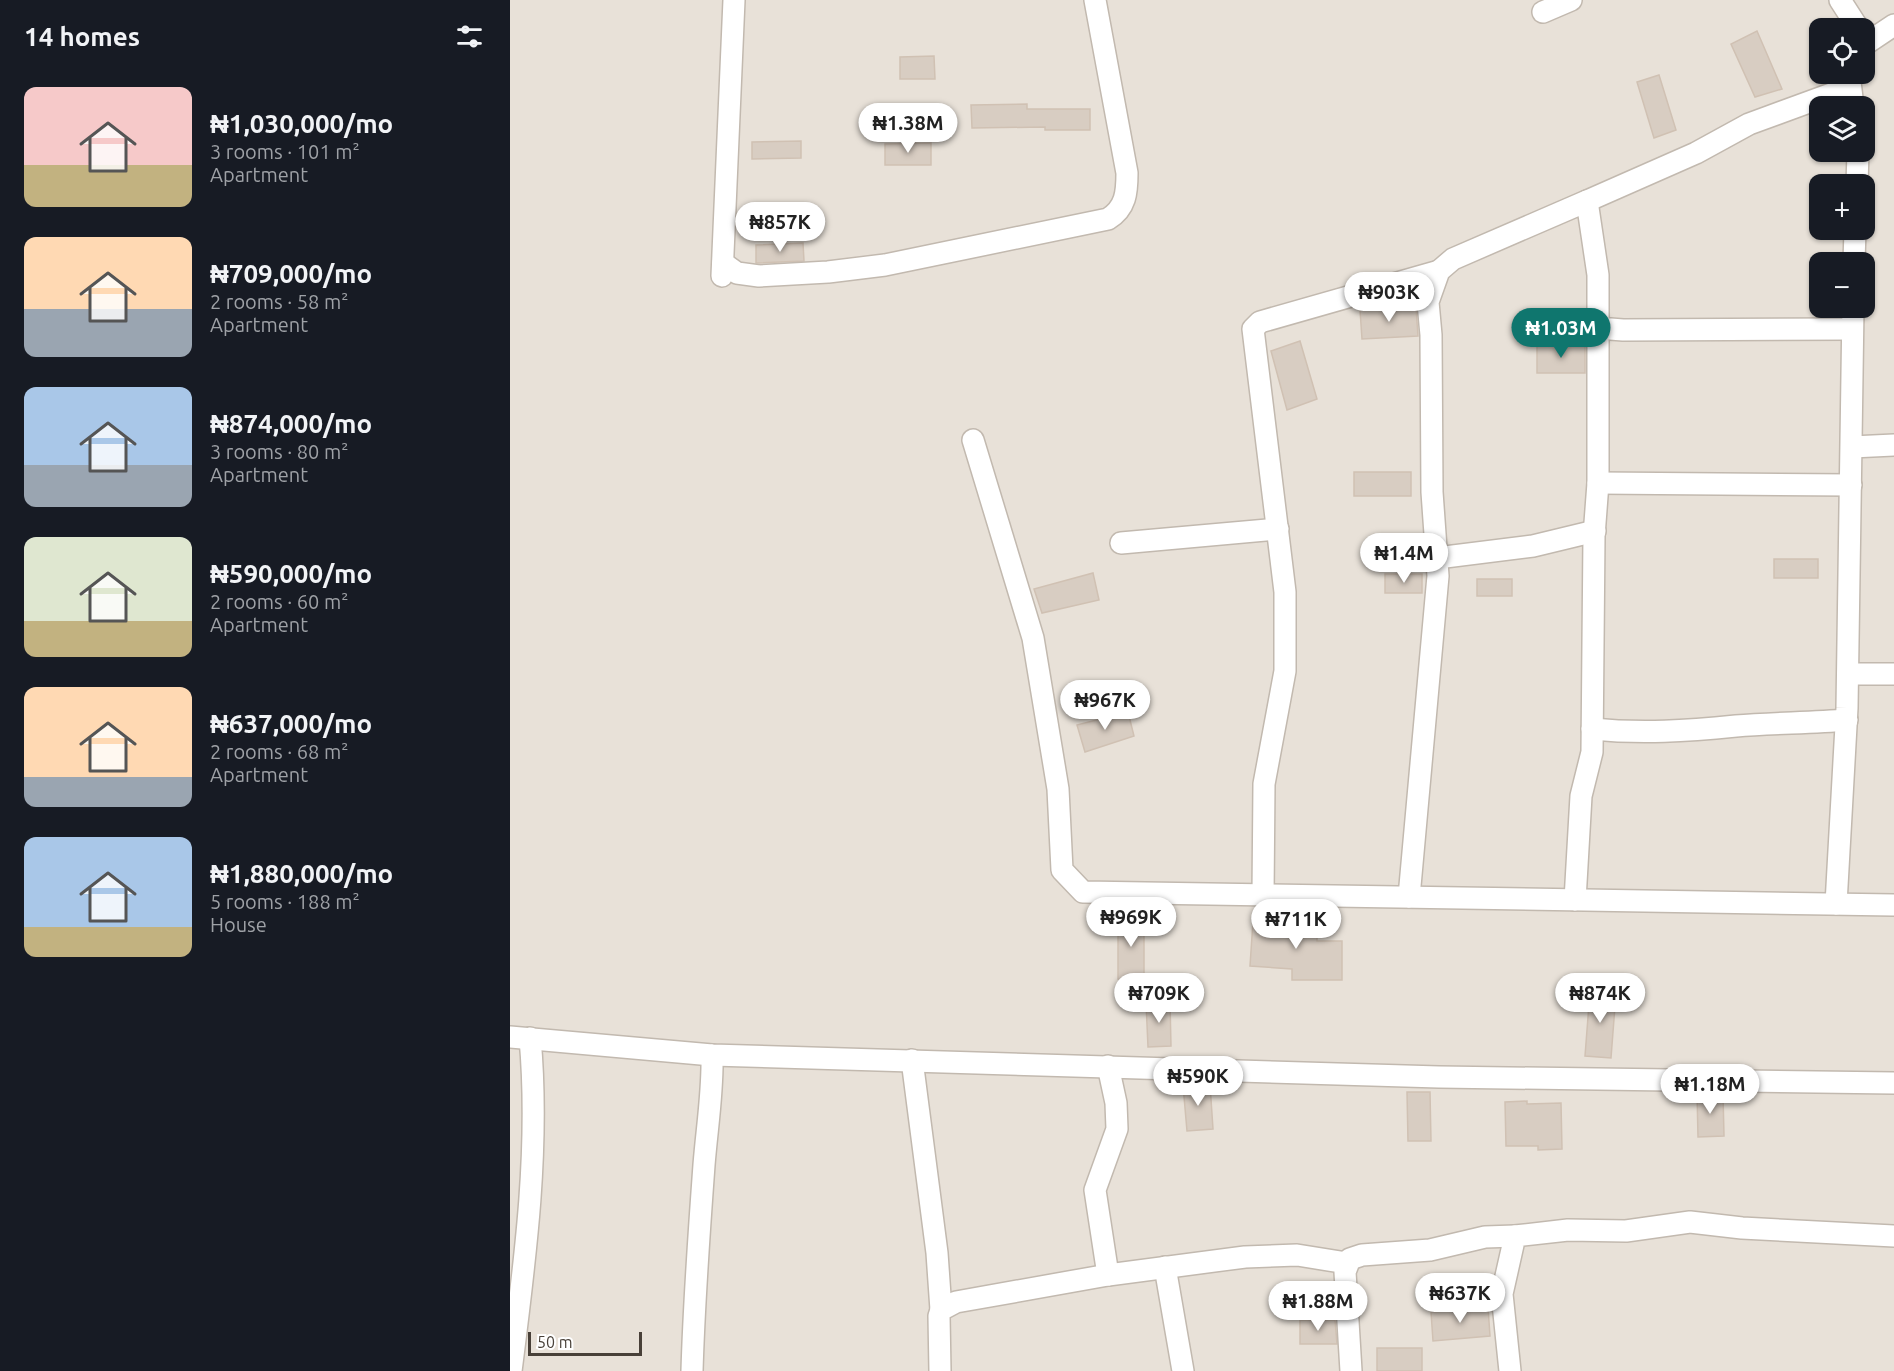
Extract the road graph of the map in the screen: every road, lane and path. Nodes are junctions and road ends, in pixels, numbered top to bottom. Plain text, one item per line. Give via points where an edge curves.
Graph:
1 (734, 0) edge
2 (1095, 0) edge
3 (1571, 0) edge
4 (1840, 0) edge
5 (1543, 12) dead end
6 (1851, 18) edge
7 (1894, 24) edge
8 (1875, 33) edge
9 (1851, 89) edge
10 (1587, 201) junction
11 (1439, 271) junction
12 (1853, 318) edge
13 (1598, 328) junction
14 (1852, 329) junction
15 (973, 440) dead end
16 (1894, 445) edge
17 (1852, 447) junction
18 (1598, 483) junction
19 (1851, 485) junction
20 (1278, 529) junction
21 (1595, 531) junction
22 (1121, 543) dead end
23 (1437, 558) junction
24 (1848, 674) junction
25 (1894, 674) edge
26 (1847, 720) junction
27 (1593, 729) junction
28 (1263, 895) junction
29 (1409, 897) junction
30 (1575, 900) junction
31 (1836, 904) junction
32 (1894, 905) edge
33 (520, 1037) edge
34 (712, 1055) junction
35 (912, 1060) junction
36 (1108, 1066) junction
37 (1894, 1083) edge
38 (1515, 1236) junction
39 (1894, 1236) edge
40 (1347, 1263) junction
41 (1165, 1267) junction
42 (1108, 1275) junction
43 (941, 1310) junction
44 (511, 1371) edge
45 (692, 1371) edge
46 (940, 1371) edge
47 (1184, 1371) edge
48 (1352, 1371) edge
49 (1510, 1371) edge

1 - 2 street via 723,272 759,276 885,265 1115,215 1124,200 1126,173
3 - 5 street
4 - 6 street
7 - 8 street
9 - 10 street via 1749,124 1696,153
10 - 11 street via 1453,259
10 - 13 street via 1599,275
11 - 20 street via 1260,322 1253,329
11 - 23 street via 1428,302
12 - 14 street
13 - 14 street
13 - 18 street
14 - 17 street
15 - 28 street via 1033,638 1058,789 1062,870 1083,892
16 - 17 street
17 - 19 street
18 - 19 street
18 - 21 street
19 - 24 street
20 - 22 street
20 - 28 street via 1286,592 1285,671 1264,784
21 - 23 street via 1533,546
21 - 27 street
23 - 29 street
24 - 25 street
24 - 26 street
26 - 27 street via 1693,732
26 - 31 street
27 - 30 street via 1592,752 1581,796
28 - 29 street
29 - 30 street
30 - 31 street
31 - 32 street
33 - 34 street
33 - 44 street via 535,1093 530,1200
34 - 35 street
34 - 45 street via 713,1093 695,1276
35 - 36 street
35 - 43 street
36 - 37 street via 1439,1077
36 - 42 street via 1116,1102 1116,1129 1095,1190
38 - 39 street via 1568,1230 1626,1231 1690,1222
38 - 40 street via 1485,1237 1430,1250 1362,1255
38 - 49 street via 1502,1294
40 - 41 street via 1297,1255
40 - 48 street
41 - 42 street
41 - 47 street
42 - 43 street via 956,1302
43 - 46 street

